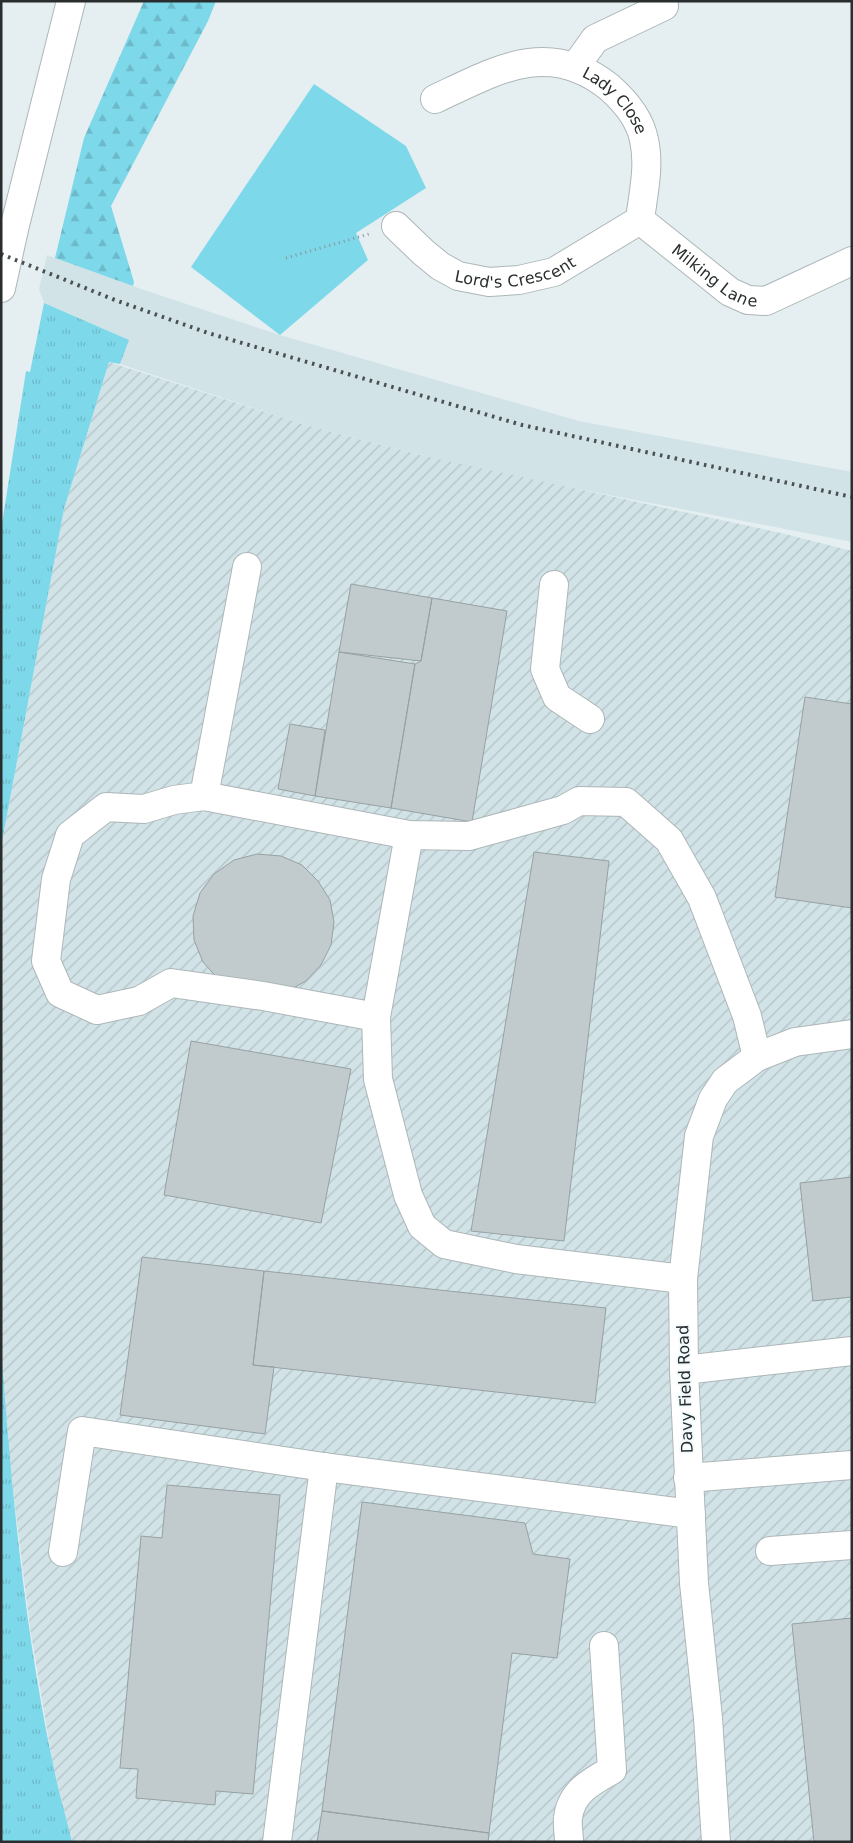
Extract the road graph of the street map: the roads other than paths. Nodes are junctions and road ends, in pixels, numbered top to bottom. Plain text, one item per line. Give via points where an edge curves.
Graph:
1 (71, 1) edge
2 (664, 6) dead end
3 (575, 67) junction
4 (435, 99) dead end
5 (640, 220) junction
6 (396, 226) road end
7 (852, 261) edge
8 (1, 288) edge
9 (247, 567) dead end
10 (554, 585) dead end
11 (590, 719) dead end
12 (204, 796) junction
13 (409, 835) junction
14 (376, 1017) junction
15 (852, 1034) edge
16 (757, 1057) junction
17 (682, 1279) junction
18 (852, 1351) edge
19 (684, 1370) junction
20 (852, 1465) edge
21 (324, 1467) junction
22 (688, 1478) junction
23 (691, 1514) junction
24 (852, 1544) edge
25 (770, 1551) dead end
26 (63, 1552) dead end
27 (604, 1646) dead end
28 (277, 1842) edge
29 (569, 1842) edge
30 (716, 1842) edge

1 - 8 main road
2 - 3 main road via 595,39
3 - 4 main road, Lady Close via 535,62 499,69
3 - 5 main road, Lady Close via 600,80 634,114 644,140 646,161
5 - 6 main road, Lord's Crescent via 554,272 519,280 488,282 458,276 440,266
5 - 7 main road, Milking Lane via 723,287 748,300 766,301
9 - 12 main road
10 - 11 main road via 545,668 557,697
12 - 13 main road
12 - 14 main road via 144,809 106,807 70,835 56,879 46,961 60,993 98,1010 140,1001 170,983
13 - 14 main road
13 - 16 main road via 469,836 563,810 579,802 626,802 669,840 702,898 747,1016
14 - 17 main road via 378,1079 408,1194 422,1226 444,1244 516,1259
15 - 16 main road, Davy Field Road via 795,1042
16 - 17 main road, Davy Field Road via 725,1081 713,1099 699,1136
17 - 19 main road, Davy Field Road
18 - 19 main road
19 - 22 main road, Davy Field Road
20 - 22 main road
21 - 23 main road
21 - 26 main road via 82,1431
21 - 28 main road
22 - 23 main road, Davy Field Road
23 - 30 main road, Davy Field Road
24 - 25 main road
27 - 29 main road via 612,1770 576,1795 568,1817

